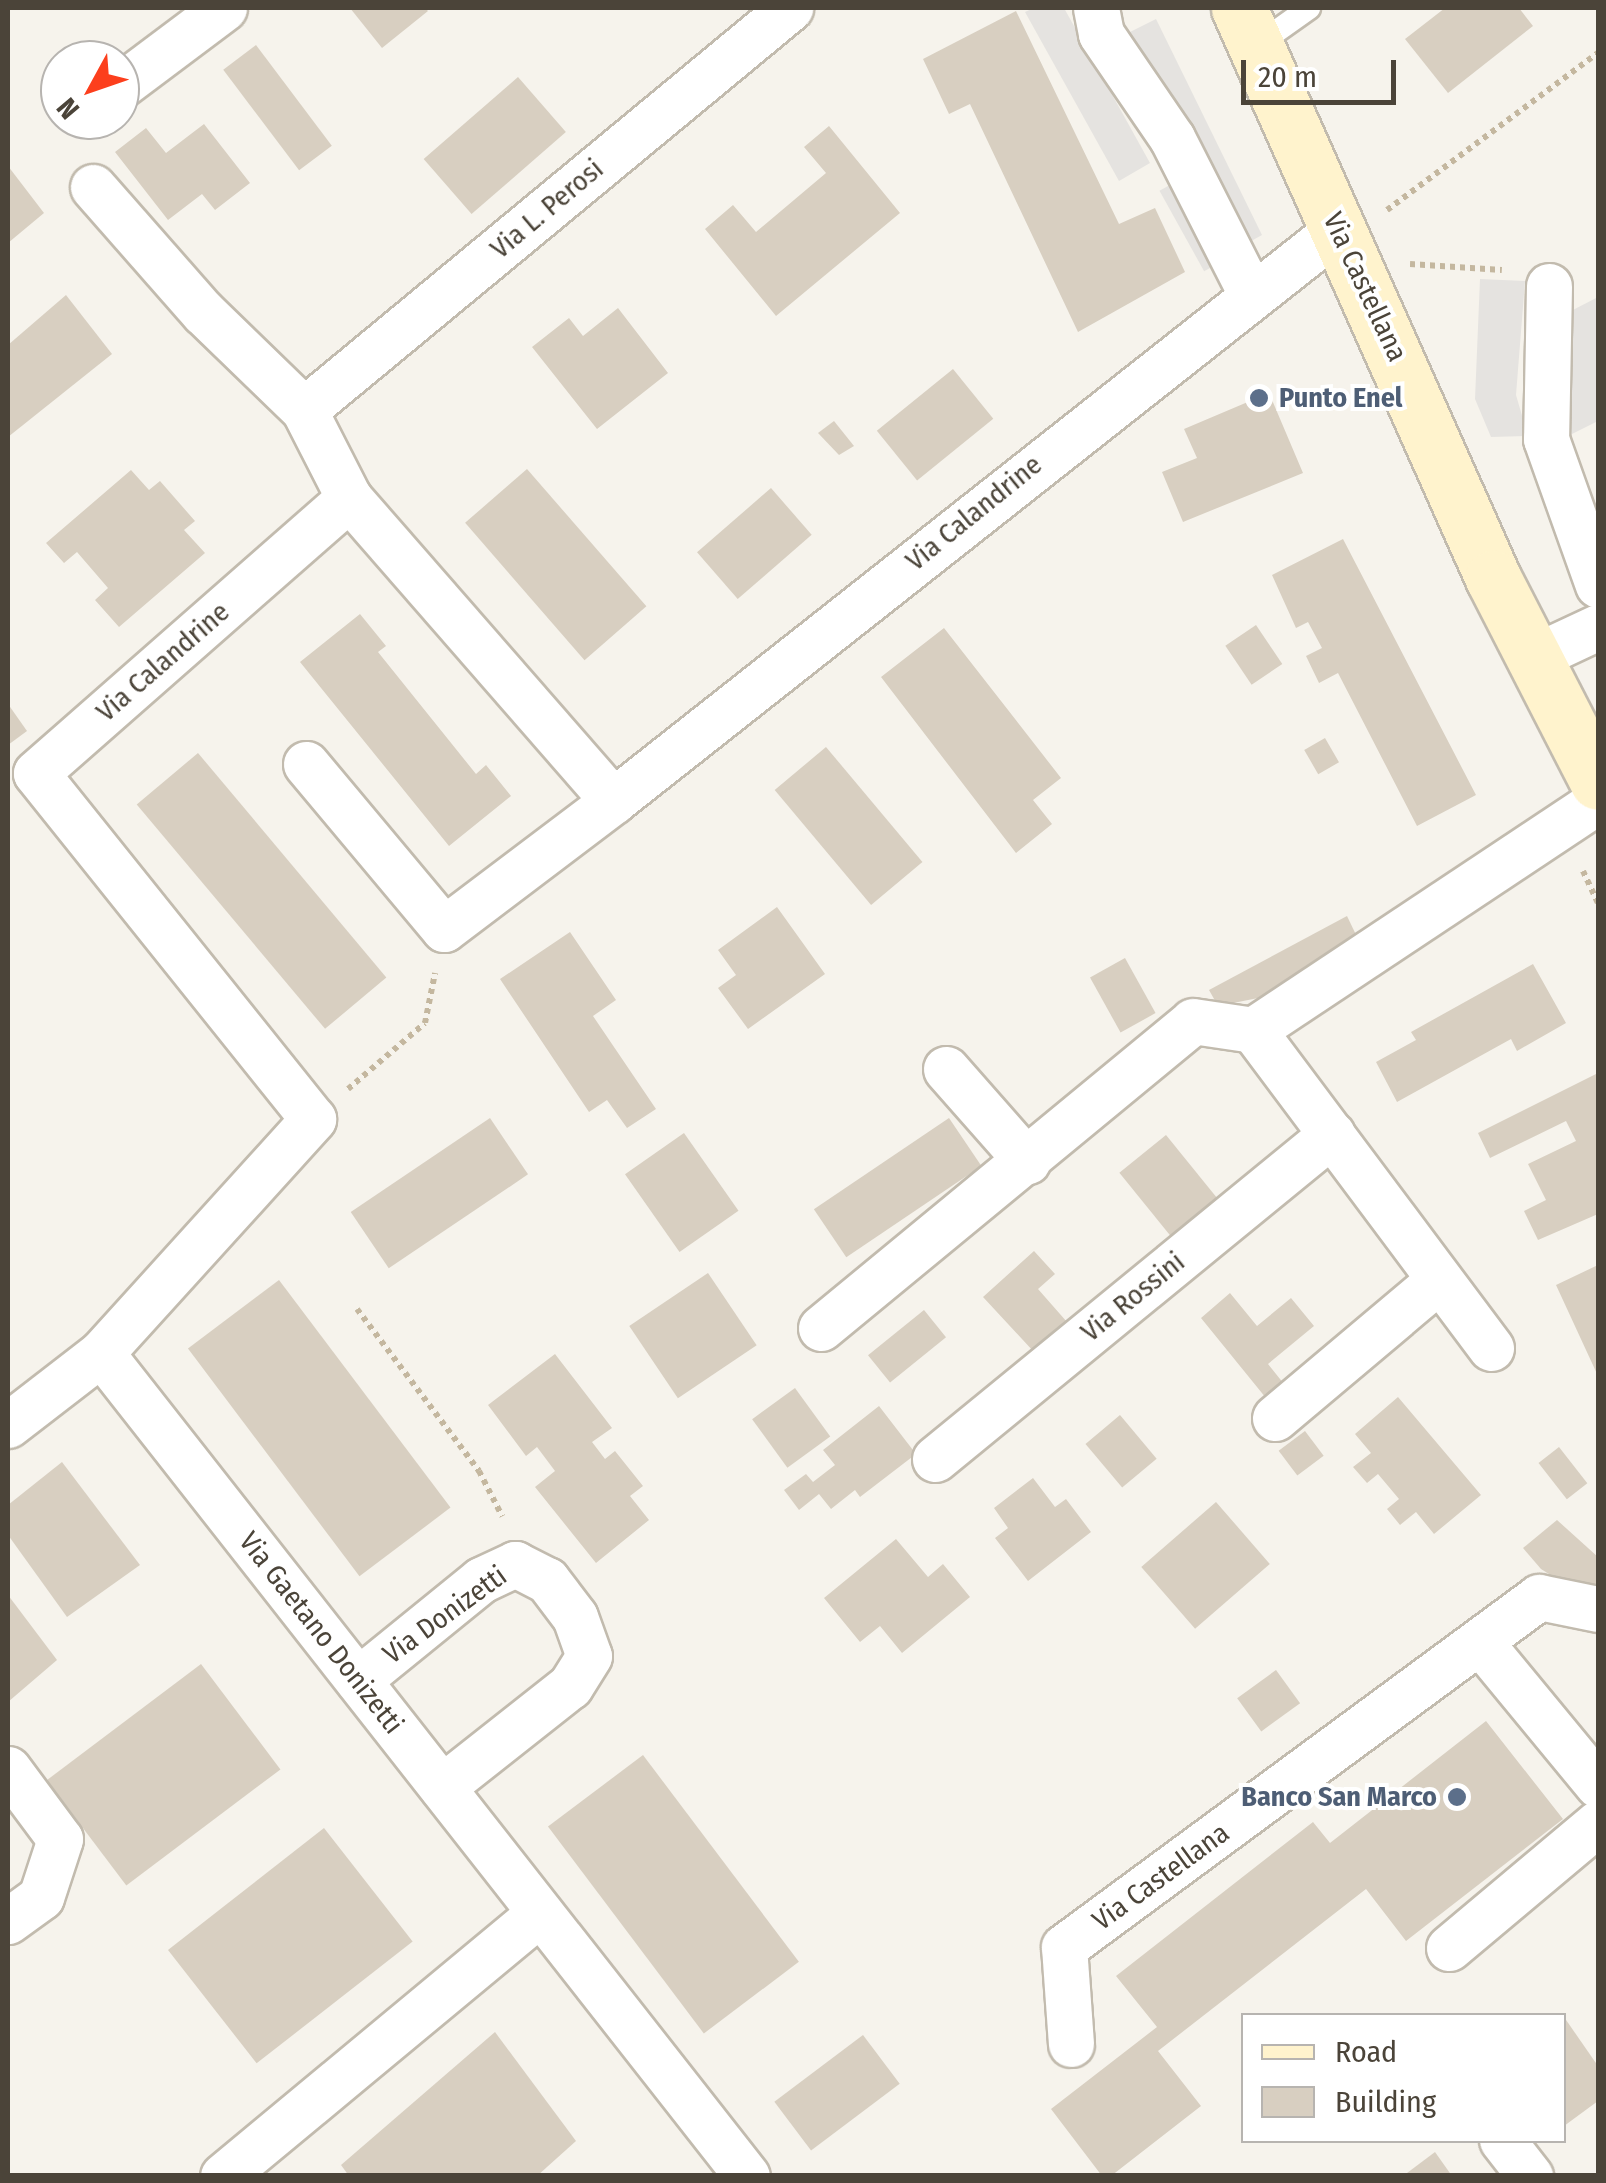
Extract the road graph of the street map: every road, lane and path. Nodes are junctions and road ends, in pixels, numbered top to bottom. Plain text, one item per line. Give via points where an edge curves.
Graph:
1 (224, 8) edge
2 (790, 8) edge
3 (1096, 8) edge
4 (1310, 8) edge
5 (1248, 26) edge
6 (1598, 53) edge
7 (140, 71) edge
8 (93, 187) dead end
9 (1342, 235) junction
10 (1396, 263) dead end
11 (1506, 271) dead end
12 (1549, 286) dead end
13 (1251, 294) junction
14 (304, 410) junction
15 (350, 498) junction
16 (1598, 585) edge
17 (1598, 627) edge
18 (1534, 657) junction
19 (306, 764) dead end
20 (22, 773) edge
21 (1598, 782) edge
22 (613, 801) junction
23 (1598, 801) edge
24 (425, 1023) dead end
25 (1252, 1030) junction
26 (946, 1069) dead end
27 (313, 1120) junction
28 (1332, 1134) junction
29 (1027, 1161) junction
30 (1438, 1280) junction
31 (358, 1308) dead end
32 (821, 1328) dead end
33 (1491, 1348) dead end
34 (102, 1352) junction
35 (1275, 1418) dead end
36 (8, 1425) edge
37 (935, 1459) dead end
38 (507, 1568) junction
39 (1598, 1609) edge
40 (1480, 1642) junction
41 (358, 1680) junction
42 (8, 1770) edge
43 (1598, 1785) edge
44 (442, 1787) junction
45 (1598, 1823) edge
46 (539, 1914) junction
47 (8, 1922) edge
48 (1450, 1948) dead end
49 (1071, 2044) dead end
50 (1504, 2143) edge
51 (223, 2176) edge
52 (747, 2176) edge
53 (1530, 2176) edge

1 - 7 street
2 - 14 street, Via L. Perosi
3 - 13 street via 1101,34 1172,138
4 - 5 lane
5 - 9 street, Via Castellana
6 - 9 path
8 - 14 street via 203,312
9 - 13 street, Via Calandrine
9 - 18 street, Via Castellana
10 - 11 path
12 - 16 street via 1546,439
13 - 22 street, Via Calandrine
14 - 15 street
15 - 20 street, Via Calandrine
15 - 22 street
17 - 18 street
18 - 21 street, Via Castellana
19 - 22 street, Via Calandrine via 444,929
20 - 27 street, Via Calandrine
23 - 25 street
24 - 27 path
25 - 28 street
25 - 29 street via 1193,1022
26 - 29 street
27 - 34 street
28 - 30 street
28 - 37 street, Via Rossini
29 - 32 street
30 - 33 street
30 - 35 street
31 - 38 path via 479,1471 502,1516
34 - 36 street
34 - 41 street, Via Gaetano Donizetti
38 - 41 street, Via Donizetti via 482,1580
38 - 44 street, Via Donizetti via 515,1564 547,1580 576,1617 589,1656 570,1686
39 - 40 street, Via Castellana via 1539,1597
40 - 43 street
40 - 49 street, Via Castellana via 1064,1947
41 - 44 street, Via Gaetano Donizetti
42 - 47 street via 60,1838 41,1897
44 - 46 street, Via Gaetano Donizetti
45 - 48 street
46 - 51 street
46 - 52 street, Via Gaetano Donizetti
50 - 53 street

